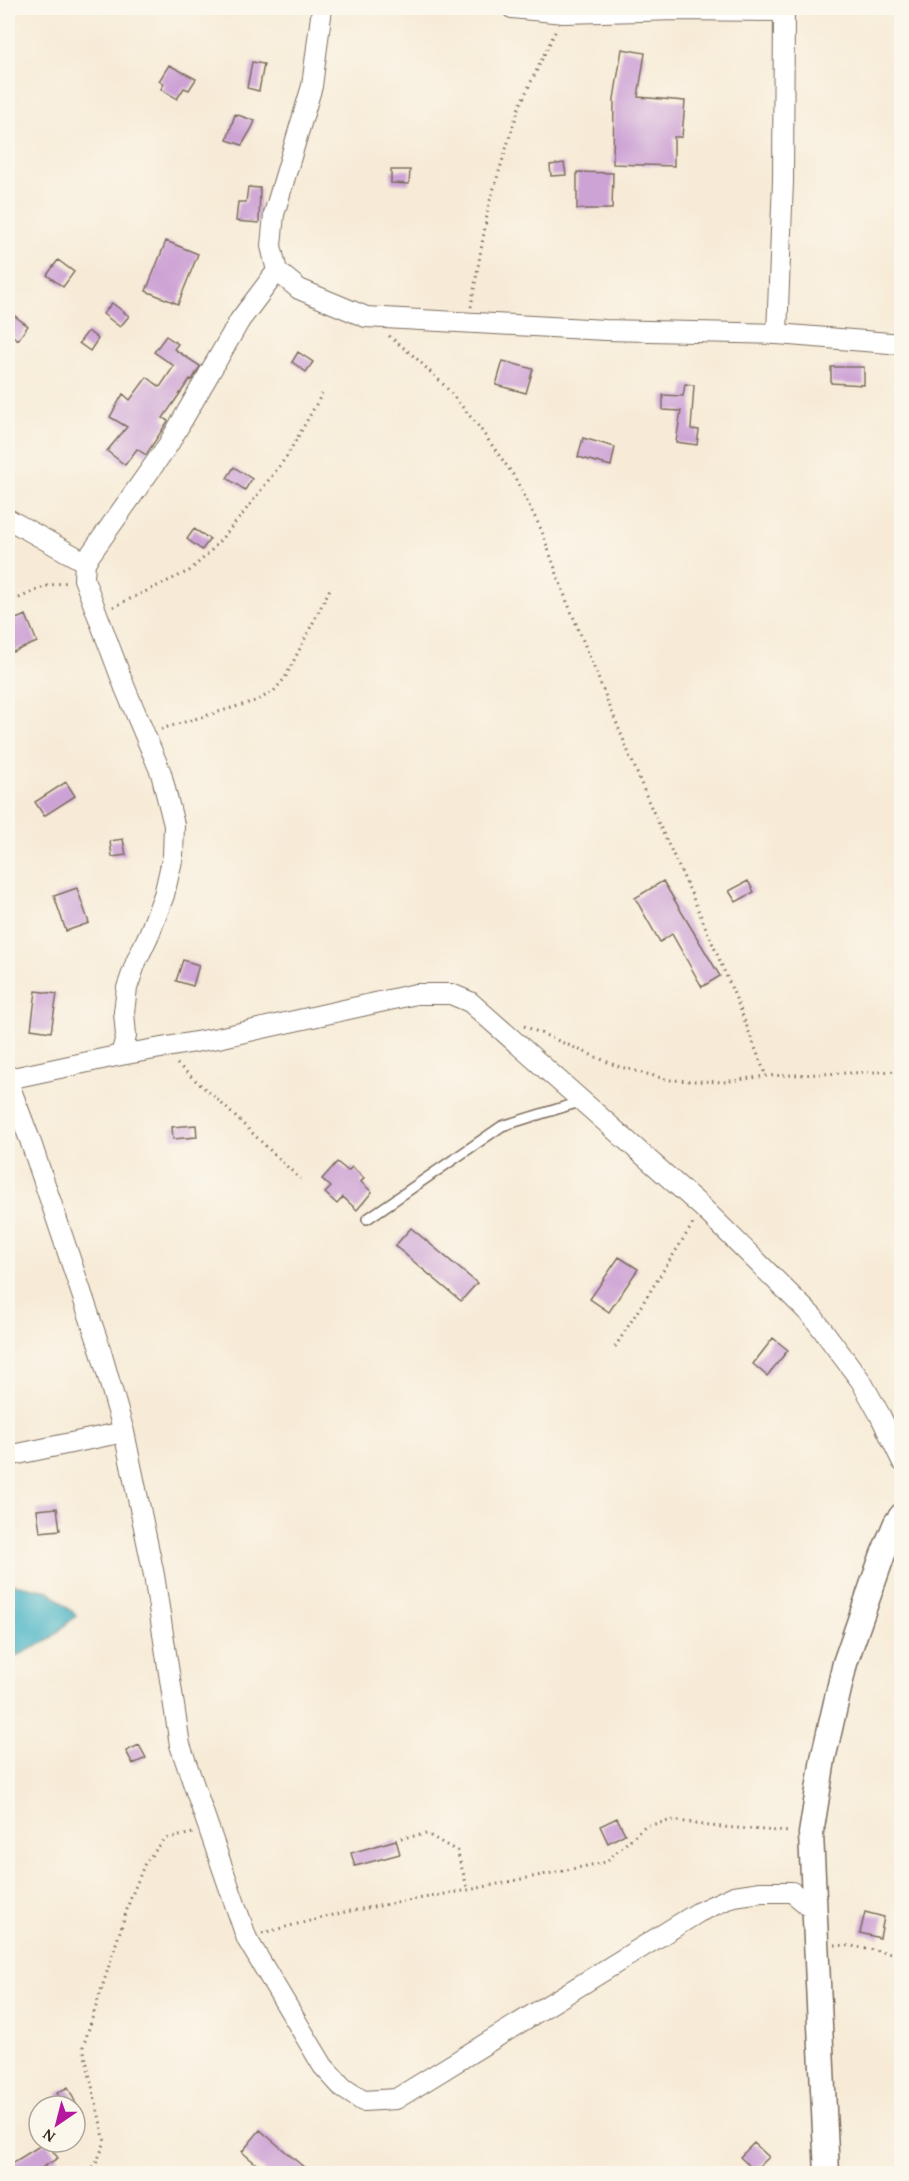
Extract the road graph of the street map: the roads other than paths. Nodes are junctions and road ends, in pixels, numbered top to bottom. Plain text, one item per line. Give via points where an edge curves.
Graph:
1 (322, 8) edge
2 (512, 8) edge
3 (783, 9) edge
4 (278, 271) junction
5 (777, 334) junction
6 (902, 344) edge
7 (8, 519) edge
8 (85, 570) junction
9 (121, 1055) junction
10 (8, 1081) edge
11 (583, 1101) junction
12 (367, 1219) dead end
13 (124, 1432) junction
14 (8, 1456) edge
15 (902, 1461) edge
16 (902, 1515) edge
17 (815, 1911) junction
18 (827, 2174) edge

1 - 4 street via 312,86 274,214 271,246
2 - 3 street via 564,13
3 - 5 street via 783,181
4 - 5 street via 299,289 366,317 605,330
4 - 8 street via 240,321 168,445 112,521
5 - 6 street
7 - 8 street
8 - 9 street via 98,615 161,773 174,825 173,856 164,895 127,988 126,1036
9 - 10 street
9 - 11 street via 416,994 451,994 470,1002
10 - 13 street via 99,1345
11 - 12 lane via 502,1126
11 - 15 street via 702,1207 813,1317 861,1381
13 - 14 street
13 - 17 street via 154,1575 180,1744 247,1939 322,2066 343,2088 363,2101 396,2099 699,1912 734,1896 792,1892
16 - 17 street via 883,1554 845,1664 823,1759 811,1834
17 - 18 street

